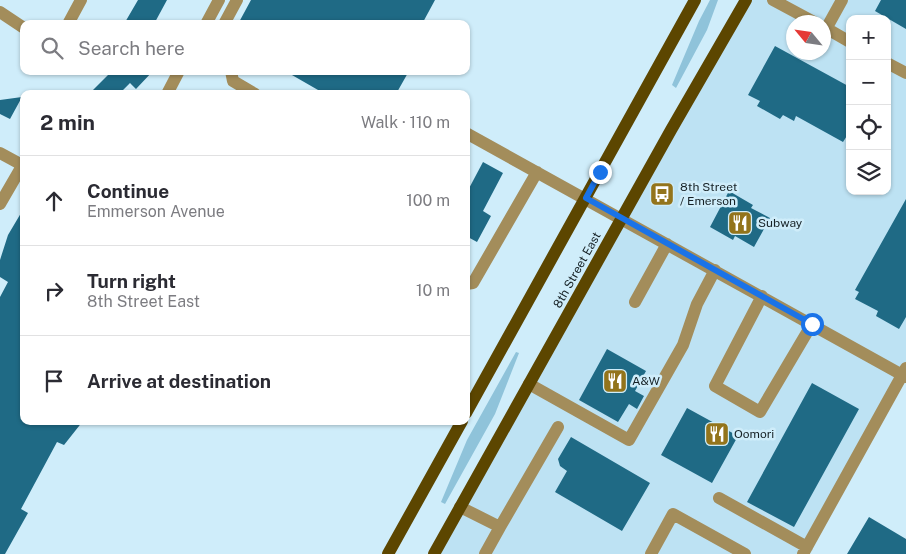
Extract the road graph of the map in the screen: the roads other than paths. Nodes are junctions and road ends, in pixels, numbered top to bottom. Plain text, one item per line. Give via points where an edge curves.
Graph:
1 (81, 0) edge
2 (219, 0) edge
3 (237, 0) edge
4 (695, 0) edge
5 (746, 0) edge
6 (773, 0) edge
7 (842, 0) edge
8 (0, 12) edge
9 (801, 15) edge
10 (831, 18) edge
11 (70, 20) edge
12 (208, 20) edge
13 (226, 20) edge
14 (20, 25) edge
15 (831, 31) edge
16 (846, 40) edge
17 (891, 64) edge
18 (906, 73) edge
19 (177, 75) edge
20 (231, 75) edge
21 (169, 90) edge
22 (248, 90) edge
23 (470, 135) edge
24 (0, 153) edge
25 (20, 164) edge
26 (20, 171) edge
27 (537, 172) junction
28 (586, 198) junction
29 (0, 204) edge
30 (621, 218) junction
31 (667, 244) junction
32 (716, 270) junction
33 (470, 283) edge
34 (762, 296) junction
35 (634, 302) dead end
36 (812, 324) junction
37 (905, 373) edge
38 (529, 384) junction
39 (470, 406) edge
40 (460, 425) edge
41 (558, 427) dead end
42 (719, 498) dead end
43 (460, 507) junction
44 (500, 527) junction
45 (805, 550) edge
46 (388, 554) edge
47 (434, 554) edge
48 (485, 554) edge
49 (651, 554) edge
50 (745, 554) edge

1 - 11 street
2 - 12 street
3 - 13 street
4 - 28 main road
5 - 30 main road, 8th Street East
6 - 9 street
7 - 10 street
8 - 14 street
15 - 16 street
17 - 18 street
19 - 21 street
20 - 22 street via 233,82
23 - 27 street
24 - 25 street
26 - 29 street
27 - 28 street
27 - 33 street
28 - 30 street
28 - 39 main road
30 - 31 street
30 - 38 main road, 8th Street East
31 - 32 street
31 - 35 street
32 - 34 street
32 - 38 street via 697,304 683,345 629,440
34 - 36 street
34 - 36 street via 715,386 760,412
36 - 37 street
37 - 45 street
38 - 43 main road, 8th Street East
40 - 46 main road
41 - 44 street
42 - 45 street
43 - 44 street
43 - 47 main road, 8th Street East
44 - 48 street
49 - 50 street via 673,514

